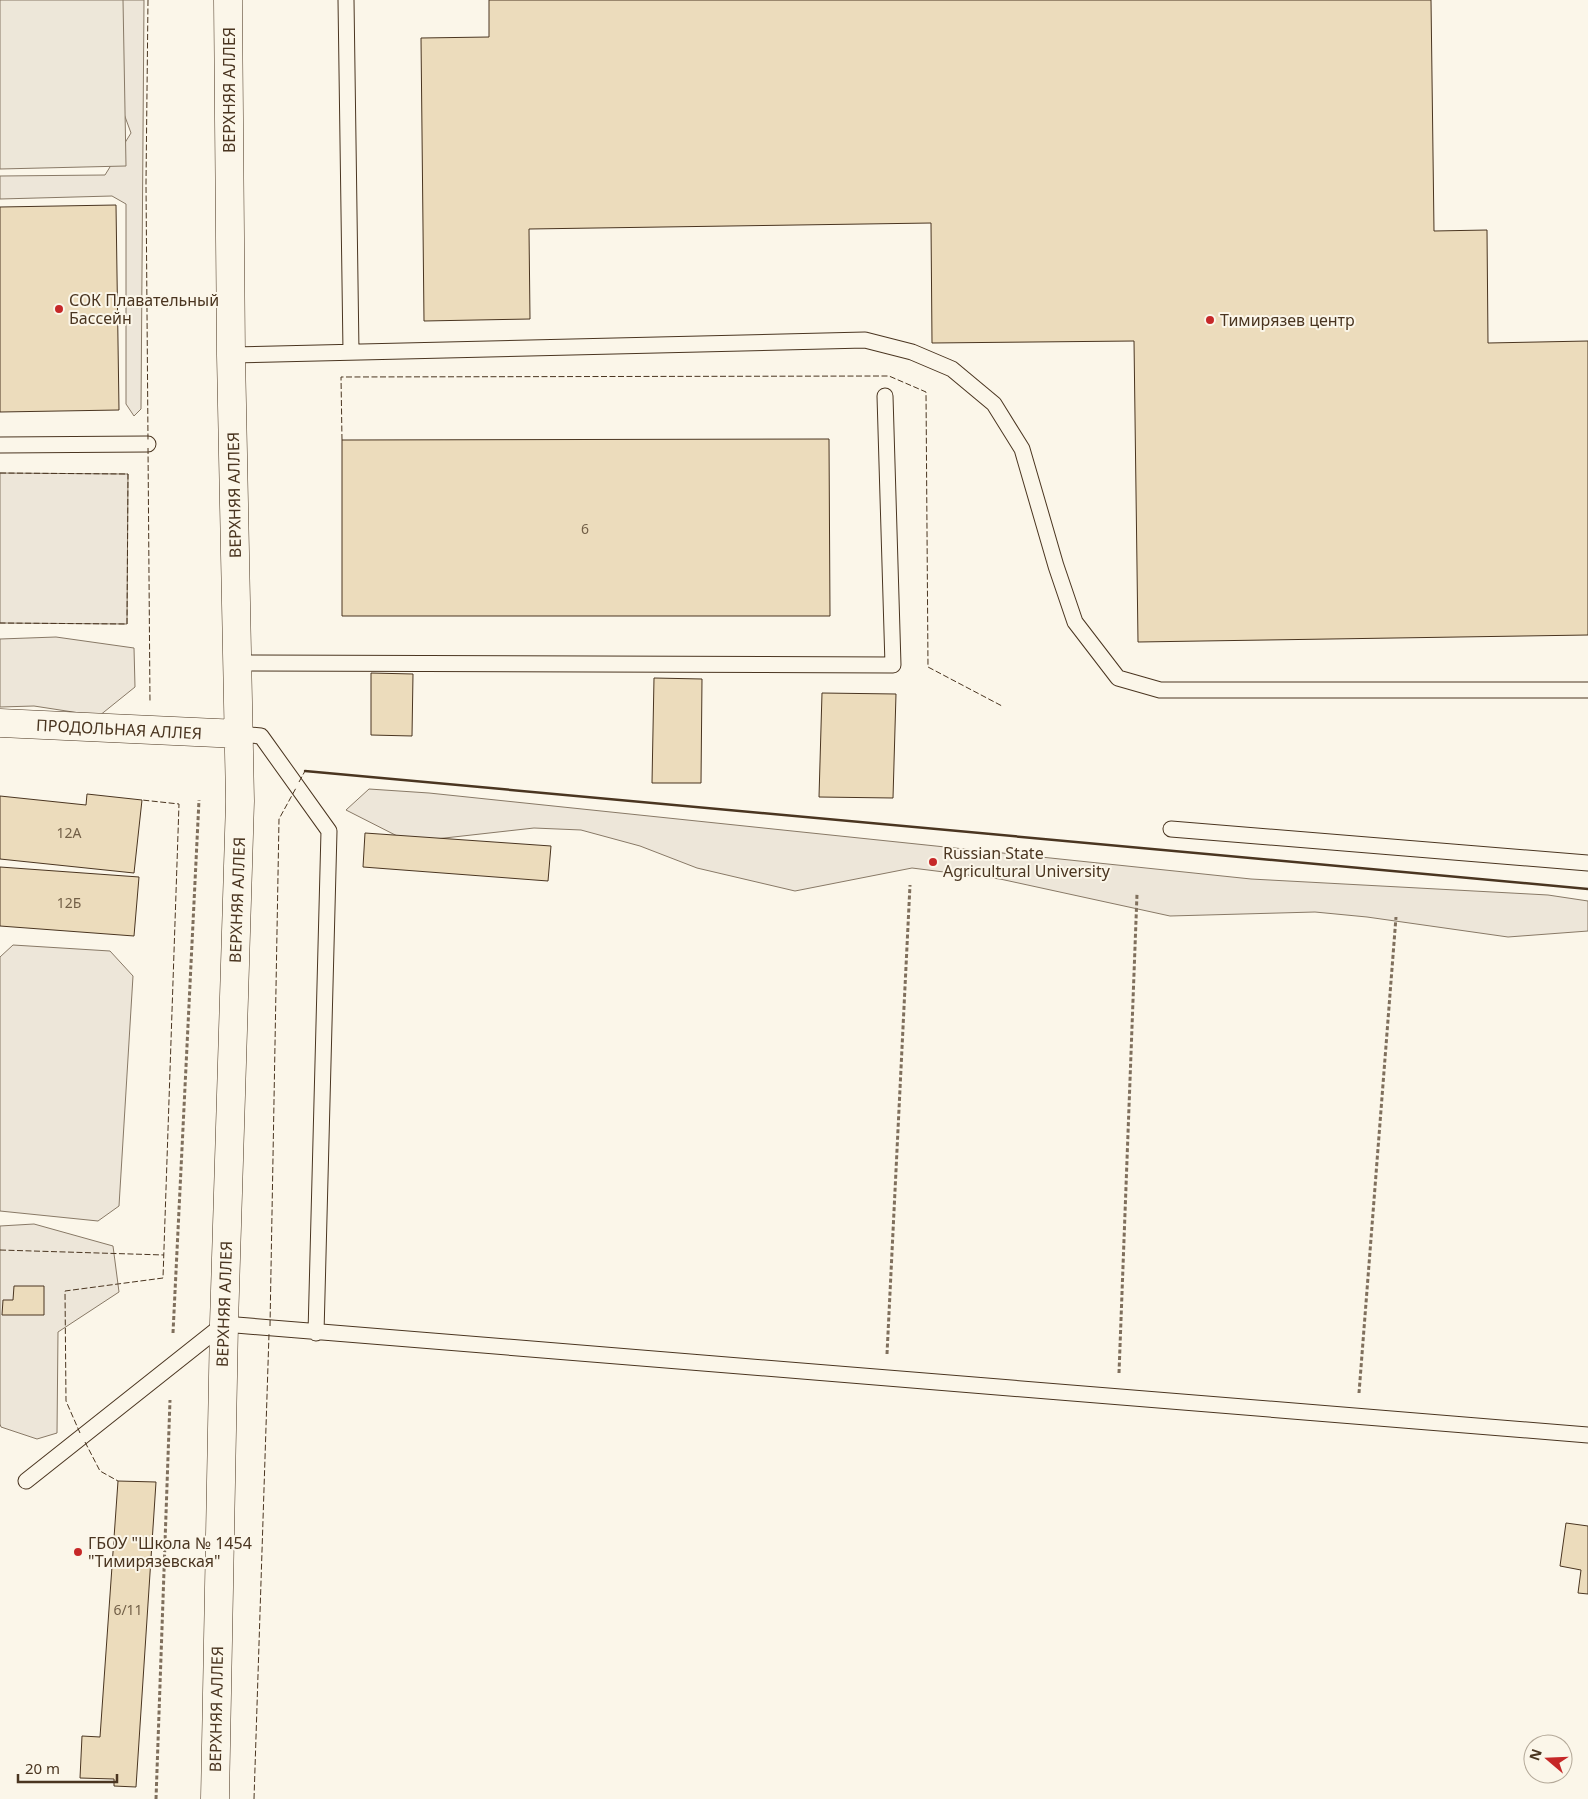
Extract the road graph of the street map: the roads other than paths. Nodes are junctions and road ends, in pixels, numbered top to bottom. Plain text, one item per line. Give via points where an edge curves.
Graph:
1 (228, 0) edge
2 (346, 0) edge
3 (351, 352) junction
4 (231, 355) junction
5 (885, 396) dead end
6 (148, 444) dead end
7 (0, 445) edge
8 (237, 663) junction
9 (1588, 690) edge
10 (0, 723) edge
11 (239, 734) junction
12 (1172, 829) dead end
13 (1588, 863) edge
14 (224, 1324) junction
15 (316, 1333) junction
16 (1588, 1435) edge
17 (26, 1481) dead end
18 (215, 1799) edge

1 - 4 street, ВЕРХНЯЯ АЛЛЕЯ
2 - 3 lane
3 - 4 lane
3 - 9 lane via 865,340 912,352 952,369 994,404 1022,449 1075,622 1118,678 1160,690
4 - 8 street, ВЕРХНЯЯ АЛЛЕЯ
5 - 8 lane via 893,665
6 - 7 lane
8 - 11 street, ВЕРХНЯЯ АЛЛЕЯ
10 - 11 street, ПРОДОЛЬНАЯ АЛЛЕЯ
11 - 14 street, ВЕРХНЯЯ АЛЛЕЯ via 240,801
11 - 15 lane via 261,736 329,831
12 - 13 lane
14 - 15 lane
14 - 17 lane
14 - 18 street, ВЕРХНЯЯ АЛЛЕЯ
15 - 16 lane

